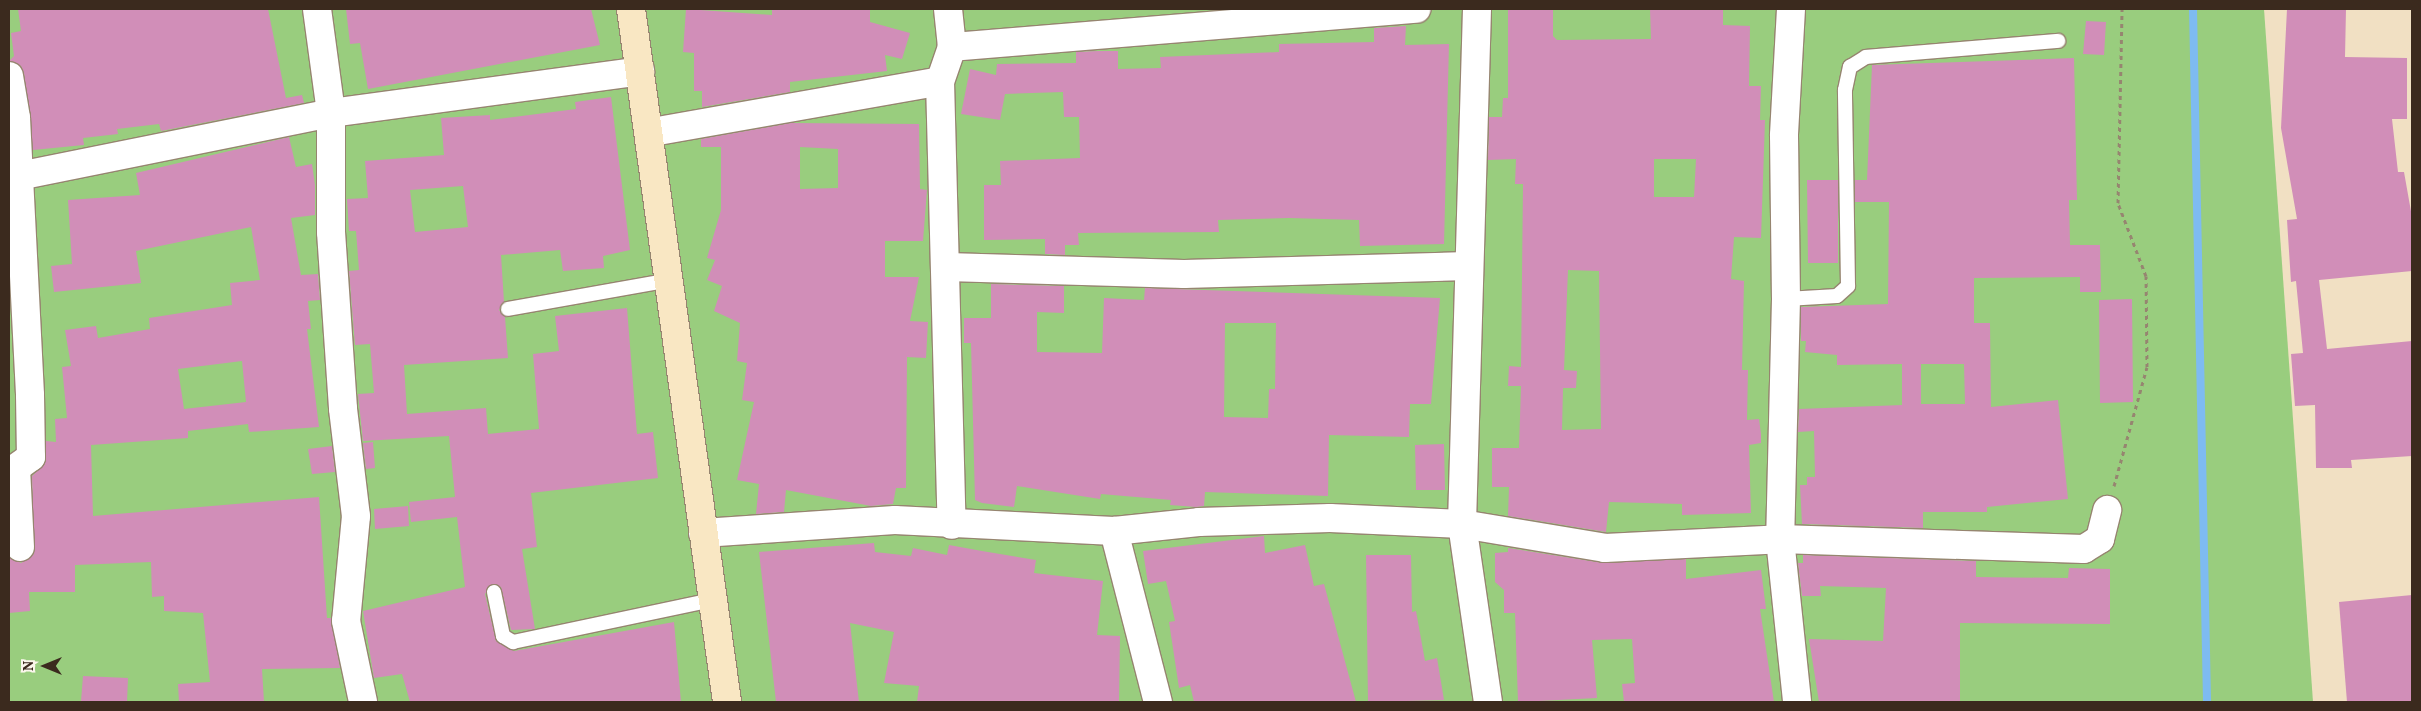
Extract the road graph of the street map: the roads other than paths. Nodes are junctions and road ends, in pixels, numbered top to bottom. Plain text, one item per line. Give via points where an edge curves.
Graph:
1 (316, 9) edge
2 (631, 9) edge
3 (948, 9) edge
4 (1416, 9) edge
5 (1477, 9) edge
6 (1790, 9) edge
7 (1291, 15) edge
8 (2058, 41) dead end
9 (952, 47) junction
10 (640, 71) junction
11 (9, 76) edge
12 (940, 81) junction
13 (331, 113) junction
14 (652, 132) junction
15 (14, 178) edge
16 (1467, 266) junction
17 (947, 267) junction
18 (671, 280) junction
19 (1786, 299) junction
20 (508, 309) dead end
21 (2107, 510) road end
22 (1462, 524) junction
23 (952, 525) junction
24 (1114, 532) junction
25 (703, 533) junction
26 (1780, 538) junction
27 (20, 547) dead end
28 (494, 592) dead end
29 (713, 600) junction
30 (363, 702) edge
31 (727, 702) edge
32 (1158, 702) edge
33 (1488, 702) edge
34 (1798, 702) edge

1 - 13 street
2 - 10 street
3 - 9 street
4 - 7 street
5 - 16 street
6 - 19 street via 1784,136
7 - 9 street
8 - 19 lane via 1866,57 1850,67 1845,90 1848,286 1837,296
9 - 12 street
10 - 13 street
10 - 14 street
11 - 15 street
12 - 14 street
12 - 17 street
13 - 15 street
13 - 30 street via 330,232 342,409 356,516 346,621
14 - 18 street
15 - 27 street via 31,457 16,468
16 - 17 street via 1184,274
16 - 22 street
17 - 23 street
18 - 20 lane
18 - 25 street
19 - 26 street
21 - 26 street via 2100,538 2084,549
22 - 24 street via 1330,518 1198,522
22 - 26 street via 1605,548
22 - 33 street
23 - 24 street
23 - 25 street via 895,520
24 - 32 street
25 - 29 street
26 - 34 street
28 - 29 lane via 503,636 513,642
29 - 31 street

